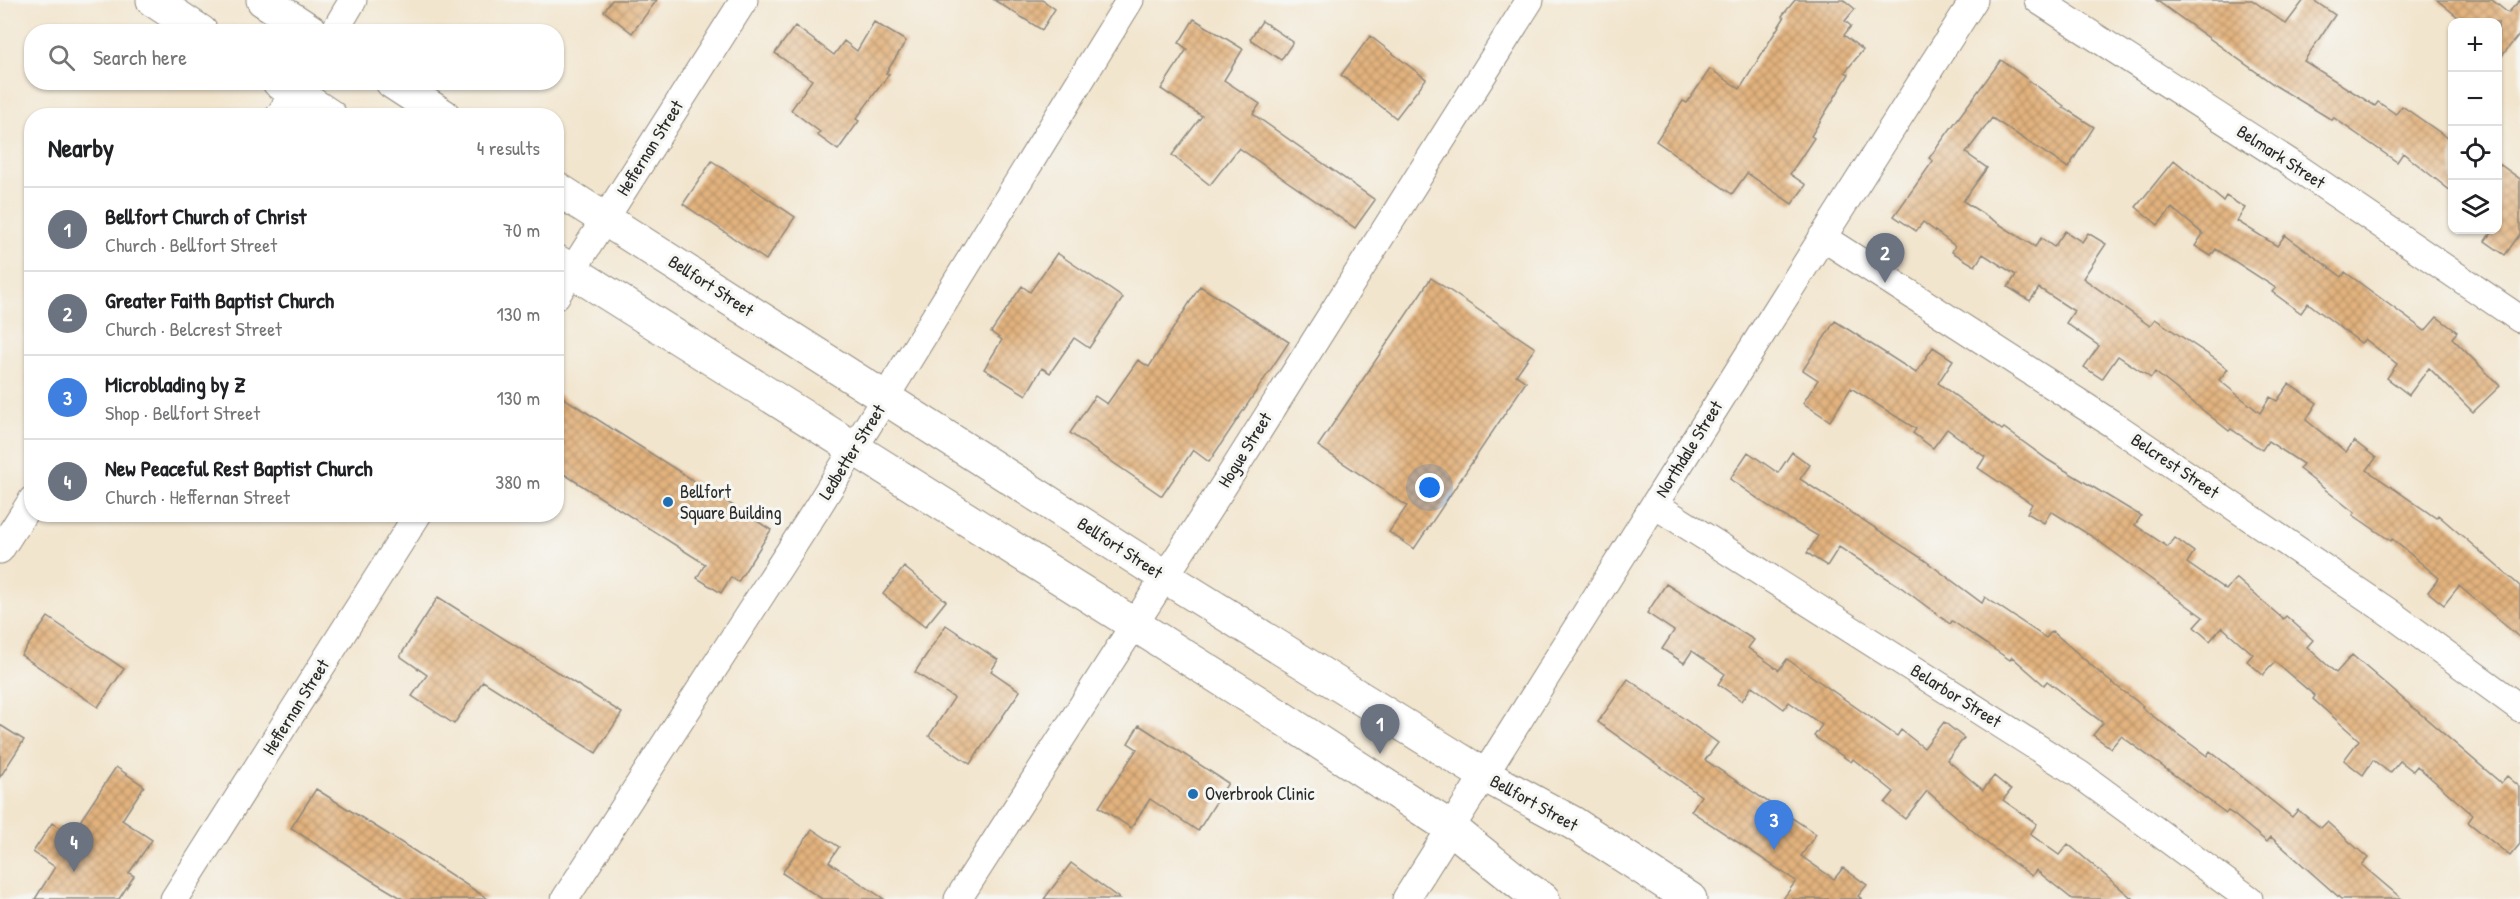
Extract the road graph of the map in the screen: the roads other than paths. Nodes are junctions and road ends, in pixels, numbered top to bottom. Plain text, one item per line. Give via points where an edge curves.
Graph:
1 (153, 0) edge
2 (263, 0) edge
3 (353, 0) edge
4 (744, 0) edge
5 (1130, 0) edge
6 (1530, 0) edge
7 (1974, 0) edge
8 (2038, 0) edge
9 (189, 24) edge
10 (300, 24) edge
11 (339, 24) edge
12 (404, 90) edge
13 (288, 93) edge
14 (315, 108) edge
15 (432, 108) edge
16 (564, 193) edge
17 (605, 219) junction
18 (1822, 237) junction
19 (564, 273) edge
20 (564, 277) edge
21 (2520, 319) edge
22 (886, 398) junction
23 (854, 449) junction
24 (1655, 505) junction
25 (24, 512) edge
26 (413, 522) edge
27 (0, 550) edge
28 (1164, 576) junction
29 (1135, 623) junction
30 (2520, 708) edge
31 (1486, 776) junction
32 (1451, 828) junction
33 (174, 899) edge
34 (565, 899) edge
35 (958, 899) edge
36 (1406, 899) edge
37 (1543, 899) edge
38 (1690, 899) edge
39 (2249, 899) edge

1 - 9 main road
2 - 10 main road
3 - 11 street
4 - 17 street, Heffernan Street
5 - 22 street, Ledbetter Street
6 - 28 street, Hogue Street
7 - 18 street, Northdale Street
8 - 21 street, Belmark Street via 2292,164
12 - 15 main road
13 - 14 main road
16 - 17 main road, Bellfort Street
17 - 19 street, Heffernan Street
17 - 22 main road, Bellfort Street
18 - 24 street, Northdale Street
18 - 30 street, Belcrest Street via 2114,425 2390,613
20 - 23 main road
22 - 23 street, Ledbetter Street
22 - 28 main road, Bellfort Street
23 - 29 main road
23 - 34 street, Ledbetter Street
24 - 31 street, Northdale Street
24 - 39 street, Belarbor Street via 2079,774
25 - 27 street
26 - 33 street, Heffernan Street
28 - 29 street, Hogue Street
28 - 31 main road, Bellfort Street
29 - 32 main road
29 - 35 street, Hogue Street
31 - 32 street, Northdale Street
31 - 38 main road, Bellfort Street via 1573,823
32 - 36 street, Northdale Street
32 - 37 main road

